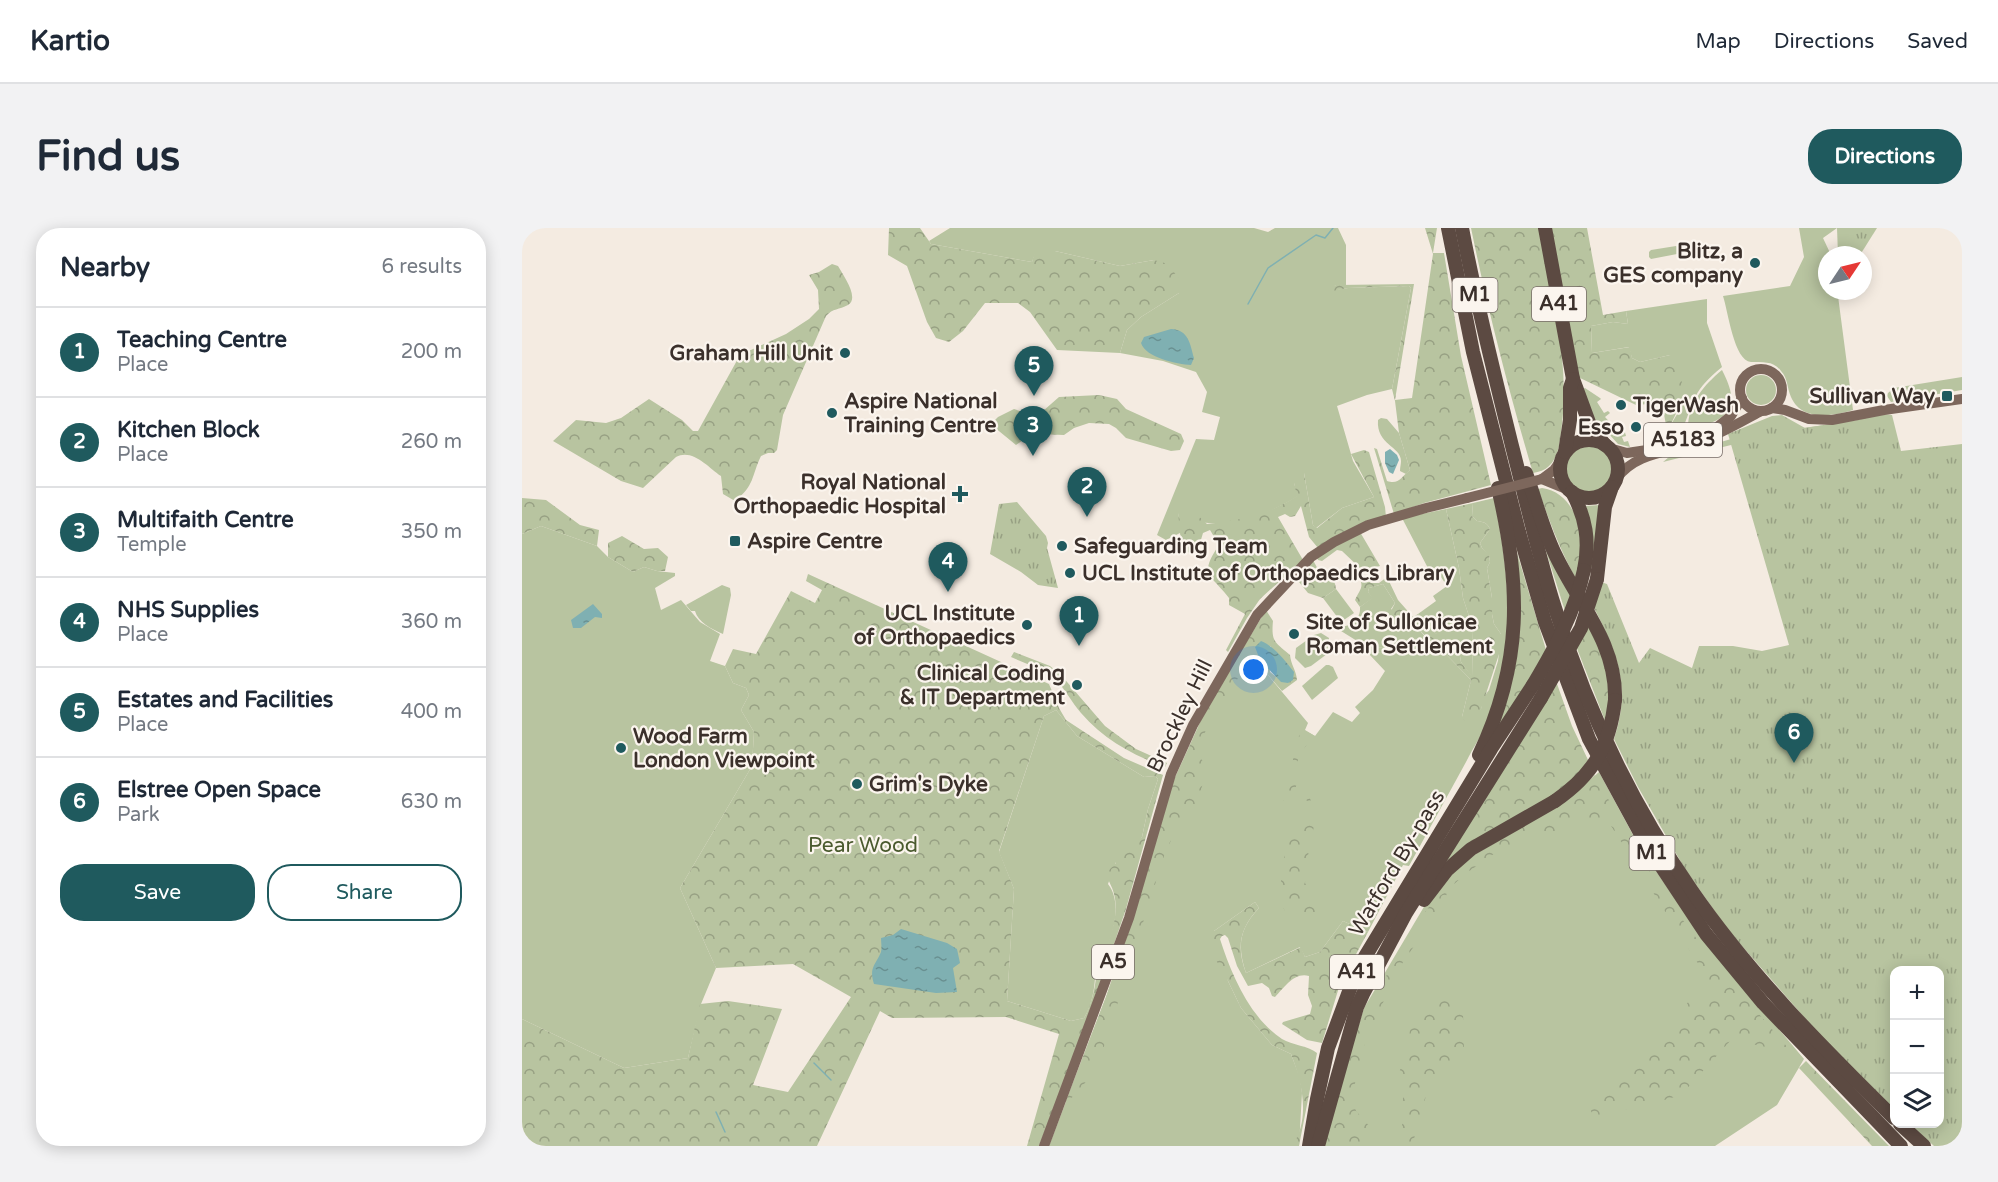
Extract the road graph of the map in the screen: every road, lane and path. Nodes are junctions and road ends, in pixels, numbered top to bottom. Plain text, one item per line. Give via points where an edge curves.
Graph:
1 (1448, 228) edge
2 (1462, 228) edge
3 (1545, 228) edge
4 (1473, 352) junction
5 (1490, 362) junction
6 (1573, 379) junction
7 (1782, 391) junction
8 (1742, 398) junction
9 (1962, 399) edge
10 (1772, 408) junction
11 (1761, 411) junction
12 (1797, 414) junction
13 (1607, 447) junction
14 (1564, 456) junction
15 (1542, 479) junction
16 (1614, 483) junction
17 (1571, 491) junction
18 (1450, 817) junction
19 (1363, 994) junction
20 (1890, 1114) edge
21 (1904, 1128) edge
22 (1044, 1146) edge
23 (1309, 1146) edge
24 (1318, 1146) edge
25 (1901, 1146) edge
26 (1924, 1146) edge

1 - 4 highway, M1
2 - 5 highway, M1
3 - 6 highway, A41
4 - 18 highway, M1 via 1508,536 1515,624 1511,656 1491,727
4 - 25 highway, M1 via 1545,622 1579,716 1626,809 1682,901 1734,969
5 - 19 highway, M1, bridge via 1553,548 1607,650 1615,675 1612,724 1598,759 1581,781 1555,801 1484,841 1447,870
5 - 20 highway, M1 via 1556,610 1588,701 1632,791 1691,890 1729,941 1822,1046
6 - 13 highway, A41 via 1591,428
6 - 14 highway, A41
7 - 8 main road via 1774,373 1758,369 1743,379
7 - 10 main road
7 - 12 main road
8 - 11 main road via 1750,408
8 - 13 main road, A5183 via 1727,420 1704,433 1636,453
9 - 12 main road via 1832,420
10 - 11 main road
10 - 12 main road
11 - 16 main road, A5183 via 1692,444 1644,456 1630,464
13 - 14 highway via 1599,441 1586,440 1575,443
13 - 16 highway via 1616,459
14 - 15 main road
14 - 17 highway via 1560,472
15 - 17 main road
15 - 22 main road, Brockley Hill / A5, bridge via 1368,525 1311,557 1257,615 1193,725 1174,766 1129,918
16 - 17 highway via 1593,497
16 - 19 highway, Watford By-pass / A41, bridge via 1605,507 1597,579 1581,628 1406,913
17 - 18 highway, Watford By-pass / A41, bridge via 1587,534 1581,587 1566,628
18 - 23 highway, Watford By-pass / A41 via 1357,970 1328,1048
19 - 24 highway, Watford By-pass / A41
21 - 26 highway

